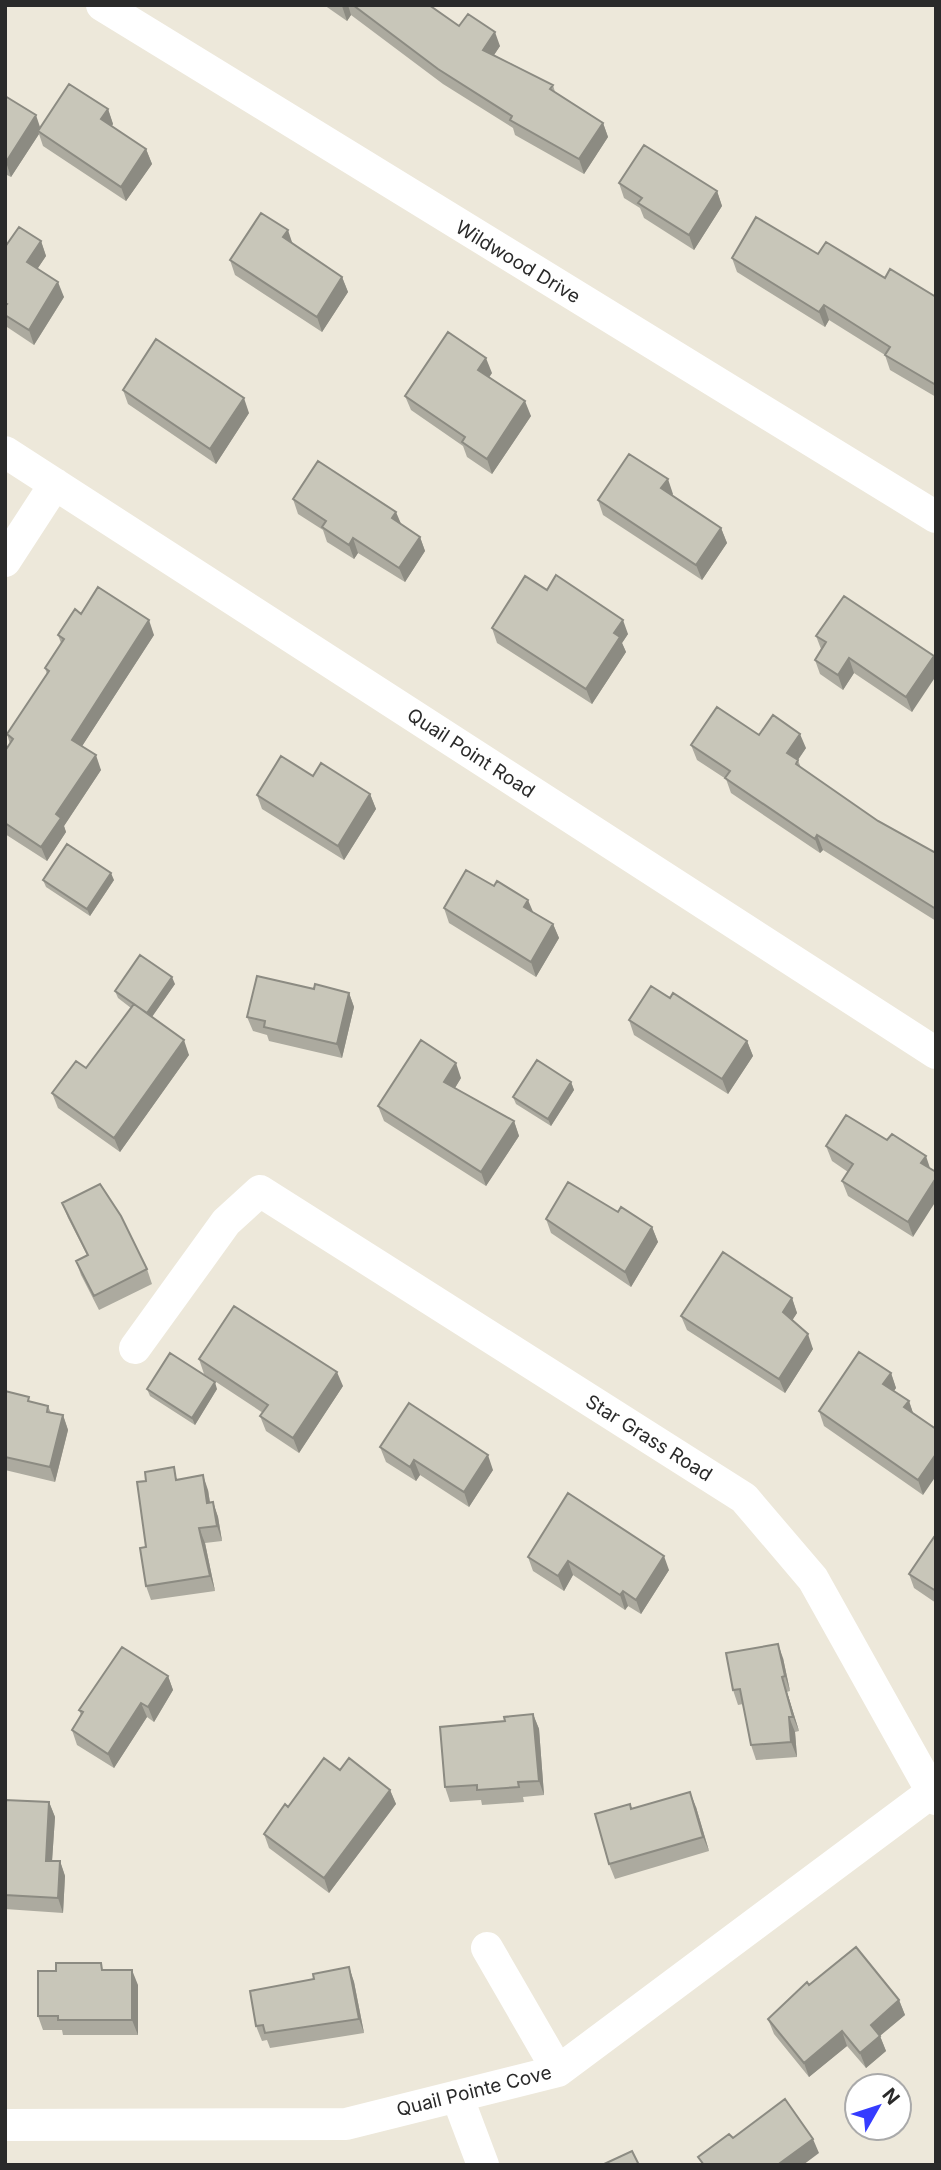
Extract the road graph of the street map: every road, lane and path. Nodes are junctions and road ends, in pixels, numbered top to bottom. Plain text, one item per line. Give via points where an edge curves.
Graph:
1 (102, 5) edge
2 (5, 452) edge
3 (55, 484) junction
4 (936, 517) edge
5 (5, 561) edge
6 (936, 1053) edge
7 (135, 1348) dead end
8 (934, 1793) edge
9 (487, 1948) dead end
10 (558, 2071) junction
11 (457, 2096) junction
12 (5, 2124) edge
13 (483, 2165) edge

1 - 4 street, Wildwood Drive
2 - 3 street, Quail Point Road
3 - 5 street
3 - 6 street, Quail Point Road
7 - 8 street, Star Grass Road via 226,1222 260,1191 744,1498 813,1579
8 - 10 street, Quail Pointe Cove
9 - 10 street
10 - 11 street, Quail Pointe Cove
11 - 12 street, Quail Pointe Cove via 346,2124
11 - 13 street

